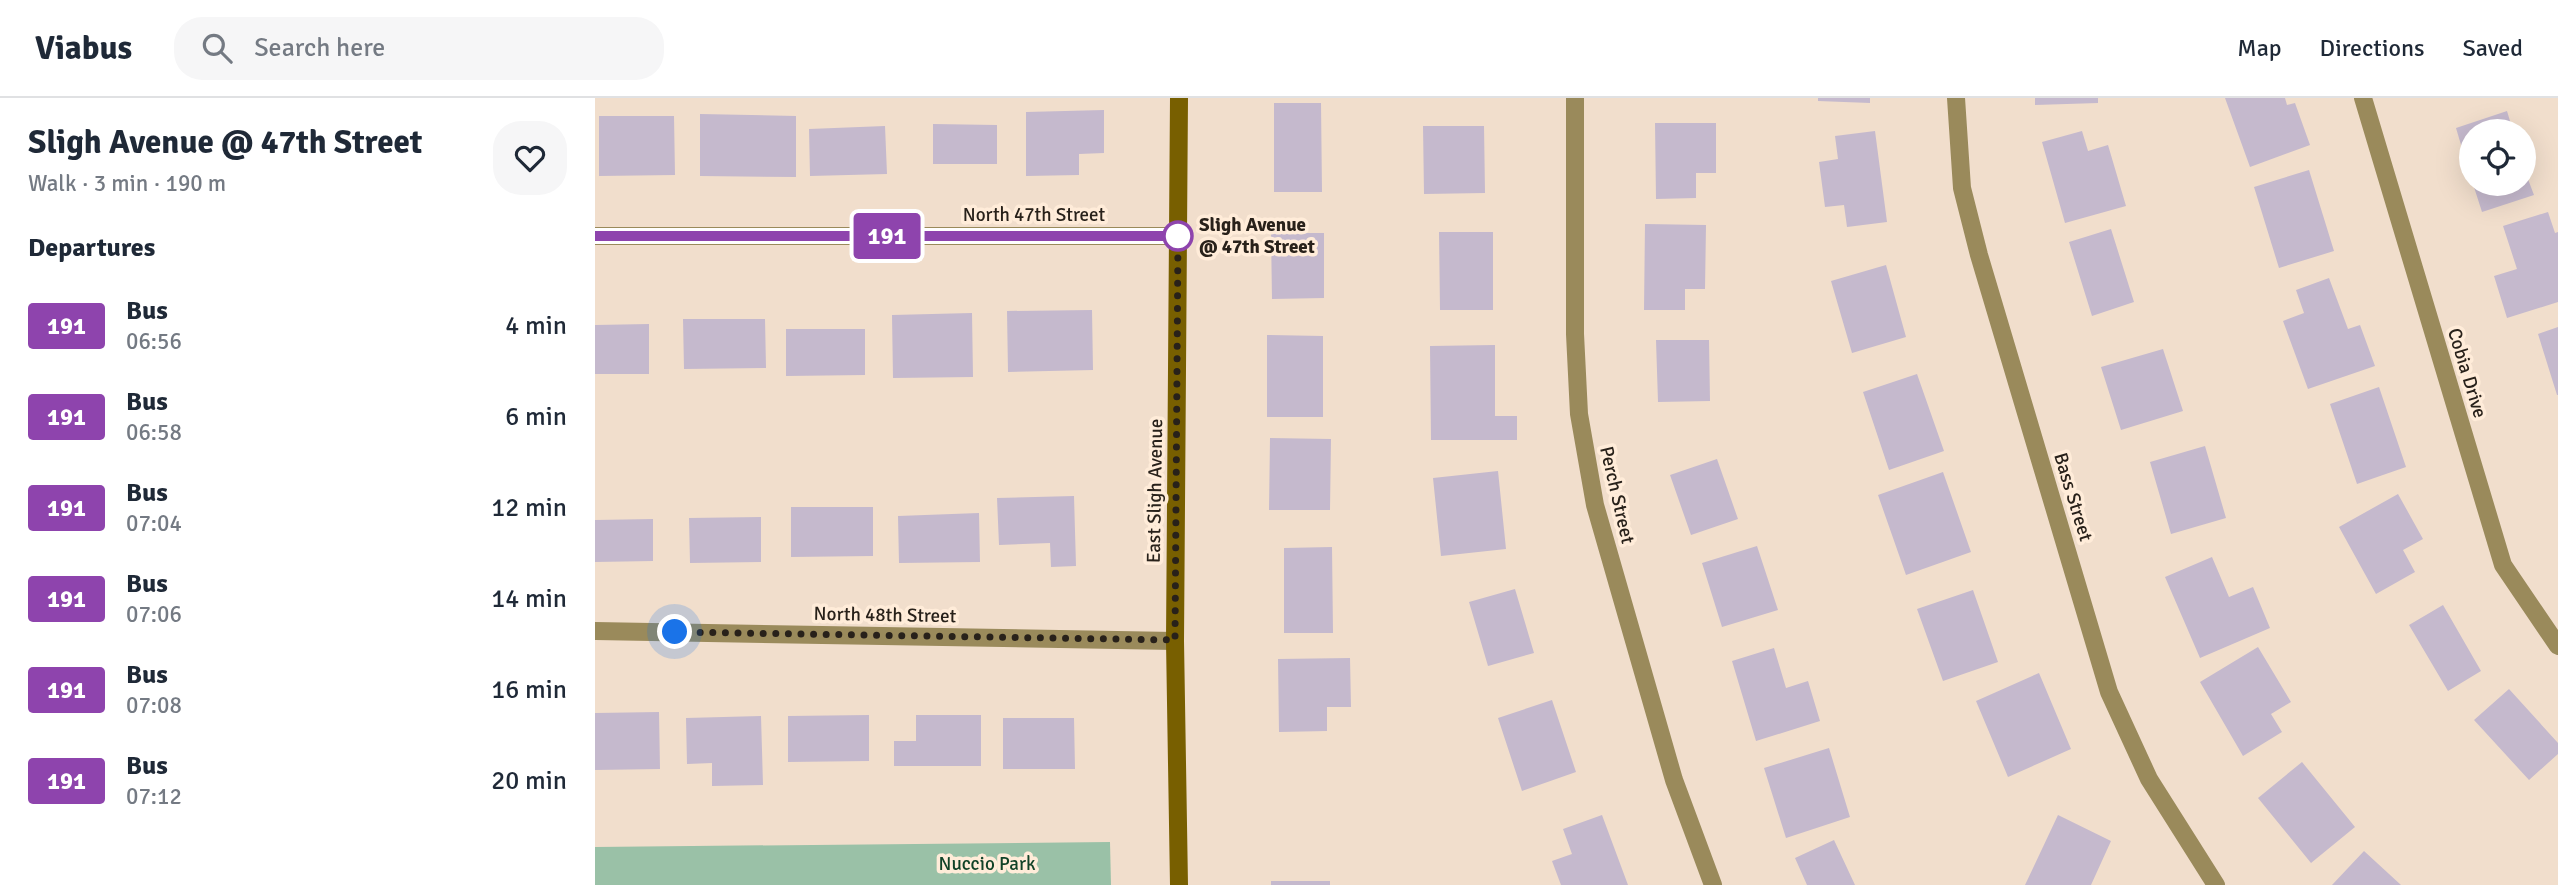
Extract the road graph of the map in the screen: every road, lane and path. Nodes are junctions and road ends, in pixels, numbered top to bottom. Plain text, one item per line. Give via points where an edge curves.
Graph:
1 (1179, 98) edge
2 (1575, 98) edge
3 (1956, 98) edge
4 (2363, 98) edge
5 (595, 236) edge
6 (1178, 236) junction
7 (595, 631) edge
8 (1175, 640) junction
9 (2558, 646) edge
10 (1179, 885) edge
11 (1713, 885) edge
12 (2216, 885) edge

1 - 6 street, East Sligh Avenue
2 - 11 street, Perch Street via 1579,414 1595,505 1666,754
3 - 12 street, Bass Street via 1962,188 1979,255 2109,692 2149,779
4 - 9 street, Cobia Drive via 2503,565
5 - 6 street, North 47th Street
6 - 8 street, East Sligh Avenue
7 - 8 street, North 48th Street
8 - 10 street, East Sligh Avenue

